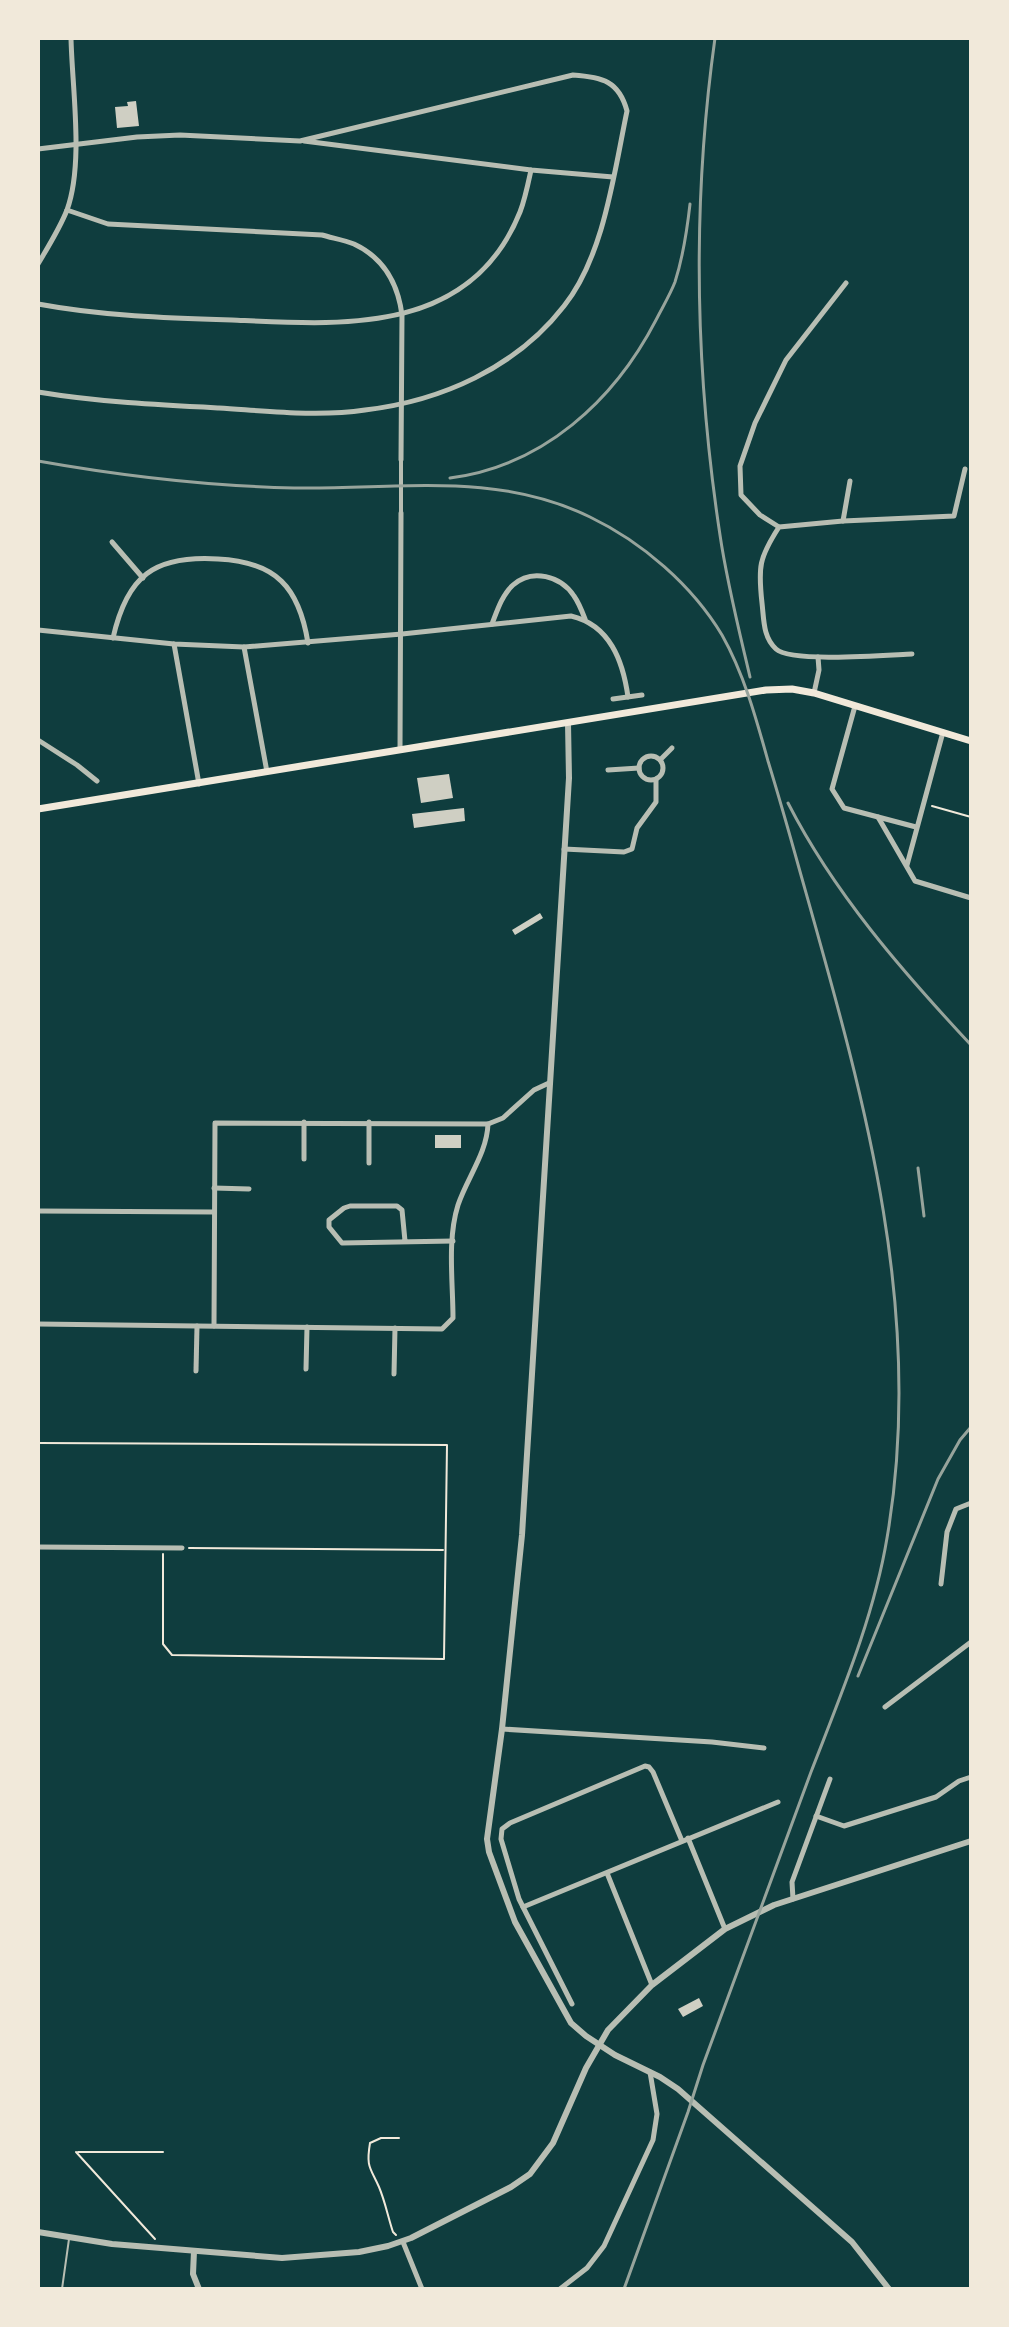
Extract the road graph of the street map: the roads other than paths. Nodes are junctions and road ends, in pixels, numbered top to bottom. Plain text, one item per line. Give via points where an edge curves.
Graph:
1 (71, 41) edge
2 (300, 141) junction
3 (76, 146) junction
4 (38, 149) edge
5 (531, 170) junction
6 (613, 177) junction
7 (67, 210) junction
8 (38, 264) edge
9 (846, 283) dead end
10 (38, 304) edge
11 (402, 315) junction
12 (38, 392) edge
13 (402, 404) junction
14 (401, 460) joint
15 (965, 469) dead end
16 (850, 481) dead end
17 (401, 513) joint
18 (843, 521) junction
19 (779, 527) junction
20 (112, 542) dead end
21 (143, 578) junction
22 (585, 619) junction
23 (492, 624) junction
24 (38, 630) edge
25 (402, 634) junction
26 (113, 638) junction
27 (308, 643) junction
28 (174, 644) junction
29 (244, 647) junction
30 (912, 654) dead end
31 (818, 657) junction
32 (814, 693) junction
33 (642, 695) dead end
34 (628, 697) junction
35 (613, 699) dead end
36 (855, 705) junction
37 (568, 723) junction
38 (943, 732) junction
39 (38, 740) edge
40 (971, 741) edge
41 (672, 748) dead end
42 (400, 751) junction
43 (660, 760) junction
44 (639, 768) junction
45 (608, 770) dead end
46 (267, 772) junction
47 (656, 779) junction
48 (97, 781) dead end
49 (199, 784) junction
50 (38, 809) edge
51 (877, 817) junction
52 (916, 827) junction
53 (564, 849) junction
54 (907, 865) junction
55 (971, 898) edge
56 (549, 1083) junction
57 (304, 1122) junction
58 (369, 1122) junction
59 (488, 1124) junction
60 (304, 1159) dead end
61 (369, 1163) dead end
62 (214, 1188) junction
63 (249, 1189) dead end
64 (38, 1211) edge
65 (214, 1212) junction
66 (405, 1241) junction
67 (453, 1241) junction
68 (38, 1324) edge
69 (197, 1326) junction
70 (214, 1326) junction
71 (307, 1327) junction
72 (395, 1328) junction
73 (306, 1369) dead end
74 (196, 1371) dead end
75 (394, 1374) dead end
76 (971, 1503) edge
77 (38, 1547) edge
78 (182, 1548) road end
79 (941, 1584) dead end
80 (971, 1642) edge
81 (885, 1707) dead end
82 (502, 1729) junction
83 (764, 1748) dead end
84 (971, 1777) edge
85 (830, 1781) dead end
86 (778, 1802) dead end
87 (816, 1816) junction
88 (685, 1840) junction
89 (971, 1841) edge
90 (607, 1873) junction
91 (793, 1899) junction
92 (523, 1907) junction
93 (725, 1929) junction
94 (652, 1985) junction
95 (572, 2004) dead end
96 (598, 2045) junction
97 (650, 2072) junction
98 (38, 2232) edge
99 (69, 2237) junction
100 (403, 2242) junction
101 (194, 2251) junction
102 (62, 2289) edge
103 (199, 2289) edge
104 (422, 2289) edge
105 (560, 2289) edge
106 (889, 2289) edge

1 - 3 street
2 - 3 street via 180,135
2 - 5 street
2 - 6 street via 573,75 593,77 623,96 627,111
3 - 4 street
3 - 7 street
5 - 6 street
5 - 11 street via 521,211 501,248 445,299
6 - 13 street via 594,255 565,305 531,341 493,369 448,391
7 - 8 street
7 - 11 street via 108,224 322,235 354,244 382,264 399,293
9 - 19 street via 786,360 740,466 741,495
10 - 11 street via 134,316 321,324
11 - 13 street
12 - 13 street via 293,412 363,411
13 - 14 street
14 - 17 street
15 - 18 street via 954,516
16 - 18 street
17 - 25 street
18 - 19 street
19 - 31 street via 764,551 759,575 766,636 779,652
20 - 21 street
21 - 26 street via 123,601
21 - 27 street via 166,563 193,557 254,565 289,589 304,617
22 - 23 street
22 - 23 street via 565,585 540,575 515,583
22 - 34 street via 612,644 625,672
23 - 25 street
24 - 26 street
25 - 27 street
25 - 42 street
26 - 28 street
27 - 29 street
28 - 29 street
28 - 49 street
29 - 46 street
30 - 31 street
31 - 32 street
32 - 36 main road
32 - 37 main road via 766,690
33 - 34 street
34 - 35 street
36 - 38 main road
36 - 51 street via 832,789 844,808
37 - 42 main road
37 - 53 street
38 - 40 main road
38 - 52 street
39 - 48 street
41 - 43 street
42 - 46 main road
43 - 44 street via 649,756
43 - 47 street via 663,770
44 - 45 street
44 - 47 street via 644,778
46 - 49 main road
47 - 53 street via 656,802 637,828 632,849
49 - 50 main road
51 - 52 street
51 - 54 street
52 - 54 street
53 - 56 street
54 - 55 street via 915,881
56 - 59 street
56 - 82 street via 522,1535
57 - 58 street
57 - 60 street
57 - 62 street via 215,1123
58 - 59 street
58 - 61 street
59 - 67 street via 458,1206
62 - 63 street
62 - 65 street
64 - 65 street
65 - 70 street
66 - 66 street via 342,1243 329,1220 350,1206 397,1206
66 - 67 street
67 - 72 street via 453,1318 442,1329
68 - 69 street
69 - 70 street
69 - 74 street
70 - 71 street
71 - 72 street
71 - 73 street
72 - 75 street
76 - 79 street via 956,1509 947,1532
77 - 78 street
80 - 81 street
82 - 83 street
82 - 96 street via 489,1852 515,1922 560,2006 573,2026
84 - 87 street via 936,1797 844,1826
85 - 87 street
86 - 88 street
87 - 91 street via 792,1882
88 - 90 street
88 - 92 street via 653,1772 640,1767 502,1829 502,1845
88 - 93 street
89 - 91 street
90 - 92 street
90 - 94 street
91 - 93 street
92 - 95 street
93 - 94 street
94 - 96 street
96 - 97 street
96 - 100 street via 553,2143 530,2174
97 - 105 street via 657,2114 653,2140 604,2246
97 - 106 street via 678,2089 852,2242
98 - 99 street
99 - 101 street
99 - 102 lane
100 - 101 street via 299,2257
100 - 104 street
101 - 103 street

